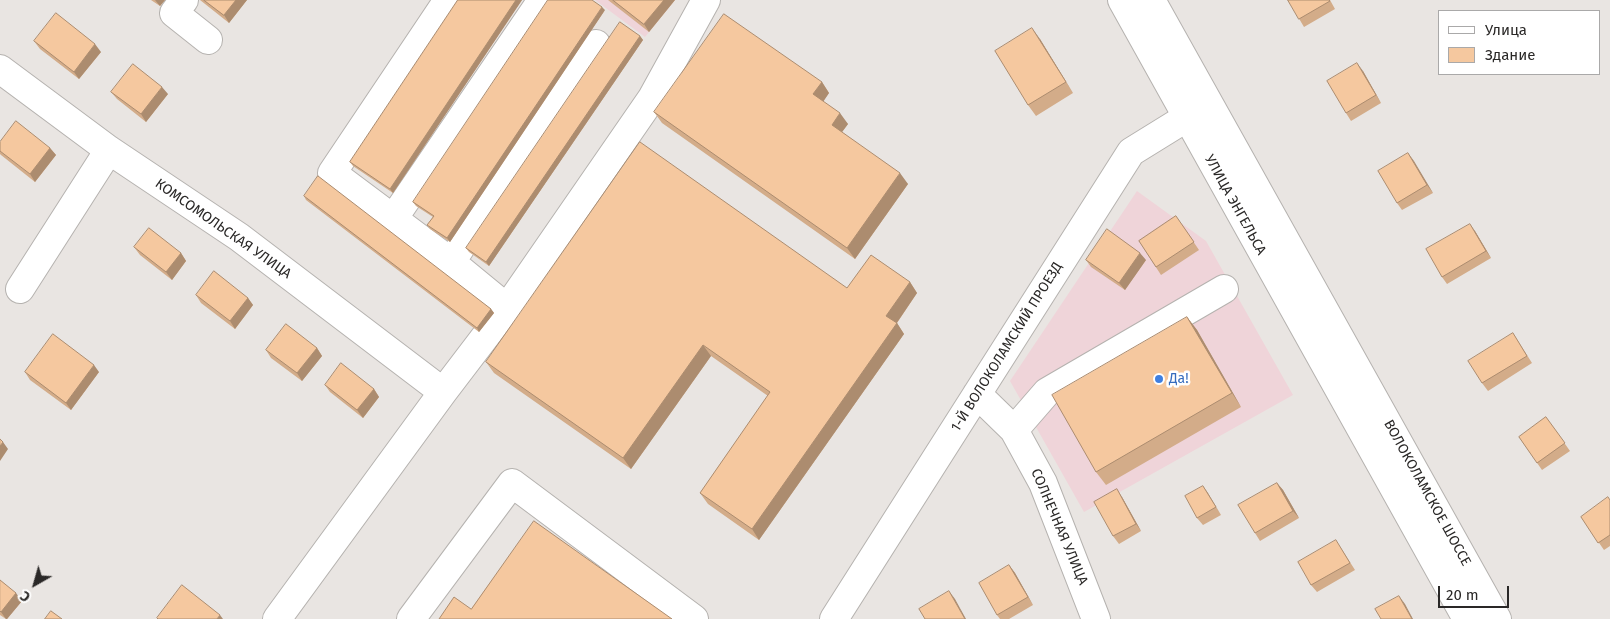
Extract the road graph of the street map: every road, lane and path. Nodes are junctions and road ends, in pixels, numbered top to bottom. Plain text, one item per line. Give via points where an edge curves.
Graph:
1 (184, 0) edge
2 (448, 0) edge
3 (542, 0) edge
4 (706, 0) edge
5 (1122, 0) edge
6 (1151, 0) edge
7 (208, 40) dead end
8 (596, 44) dead end
9 (0, 69) edge
10 (1197, 111) junction
11 (110, 150) junction
12 (394, 219) junction
13 (451, 262) junction
14 (20, 288) dead end
15 (1224, 289) dead end
16 (507, 308) junction
17 (443, 392) junction
18 (977, 394) junction
19 (1372, 394) joint
20 (1349, 409) joint
21 (1014, 430) junction
22 (277, 619) edge
23 (411, 619) edge
24 (694, 619) edge
25 (834, 619) edge
26 (1096, 619) edge
27 (1467, 619) edge
28 (1497, 619) edge

1 - 7 street via 174,13
2 - 12 street via 332,173
3 - 12 street
4 - 16 street via 652,98
5 - 10 street, УЛИЦА ЭНГЕЛЬСА
6 - 10 street, УЛИЦА ЭНГЕЛЬСА
8 - 13 street
9 - 11 street, КОМСОМОЛЬСКАЯ УЛИЦА
10 - 18 street, 1-Й ВОЛОКОЛАМСКИЙ ПРОЕЗД via 1131,152
10 - 19 street, УЛИЦА ЭНГЕЛЬСА
10 - 20 street, УЛИЦА ЭНГЕЛЬСА
11 - 14 street
11 - 17 street, КОМСОМОЛЬСКАЯ УЛИЦА via 239,237
12 - 13 street
13 - 16 street
15 - 21 street via 1047,392
16 - 17 street
17 - 22 street
18 - 21 street, СОЛНЕЧНАЯ УЛИЦА
18 - 25 street, 1-Й ВОЛОКОЛАМСКИЙ ПРОЕЗД
19 - 28 street, ВОЛОКОЛАМСКОЕ ШОССЕ
20 - 27 street, ВОЛОКОЛАМСКОЕ ШОССЕ
21 - 26 street, СОЛНЕЧНАЯ УЛИЦА via 1043,483
23 - 24 street via 512,483

